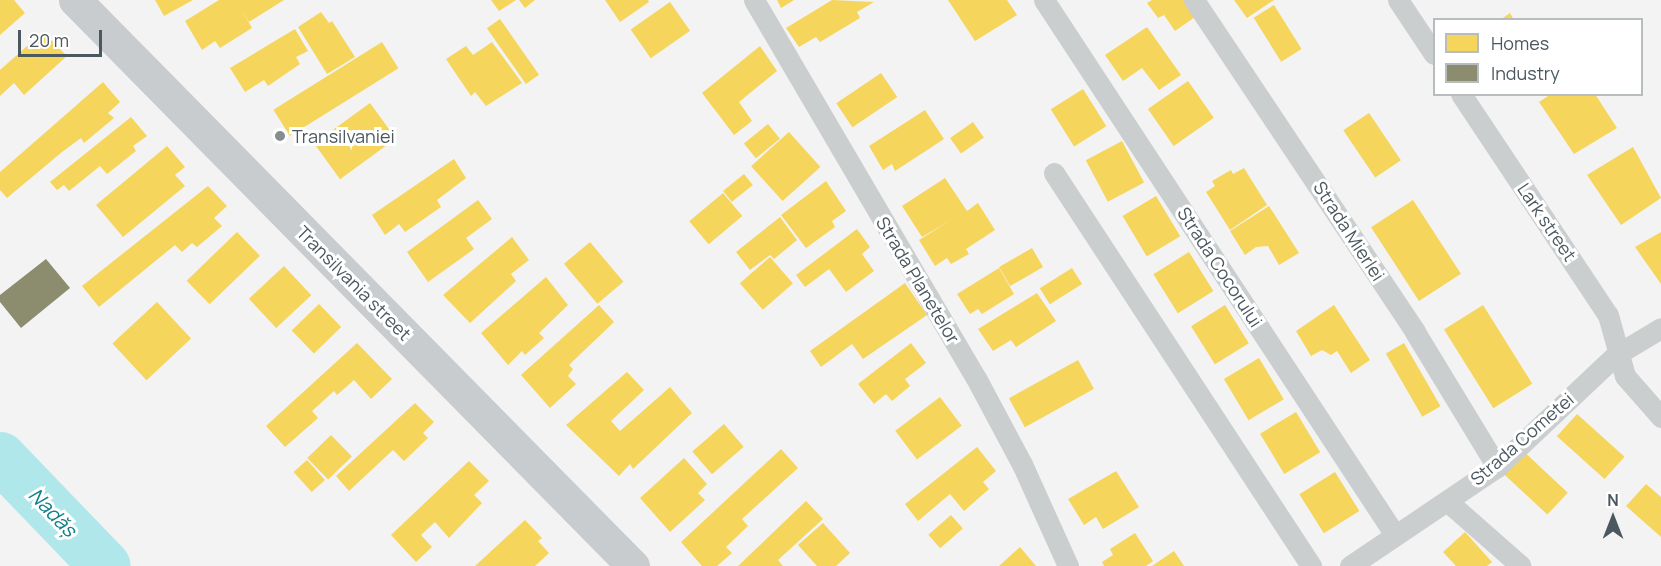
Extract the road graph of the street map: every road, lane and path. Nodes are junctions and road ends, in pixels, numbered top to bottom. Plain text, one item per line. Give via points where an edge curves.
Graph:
1 (75, 0) edge
2 (754, 0) edge
3 (1044, 0) edge
4 (1194, 0) edge
5 (1398, 0) edge
6 (1433, 52) edge
7 (1462, 96) edge
8 (1054, 173) dead end
9 (1661, 328) edge
10 (1617, 355) junction
11 (1661, 417) edge
12 (1497, 467) junction
13 (1447, 501) junction
14 (1395, 535) junction
15 (633, 566) edge
16 (1068, 566) edge
17 (1311, 566) edge
18 (1350, 566) edge
19 (1521, 566) edge

1 - 15 main road, Transilvania street
2 - 16 street, Strada Planetelor via 976,378 1022,464
3 - 14 street, Strada Cocorului
4 - 12 street, Strada Mierlei via 1415,332
5 - 6 street
7 - 10 street, Lark street via 1608,315
8 - 17 street
9 - 10 street, Strada Cometei
10 - 11 street, Lark street via 1625,376
10 - 12 street, Strada Cometei
12 - 13 street, Strada Cometei
13 - 14 street, Strada Cometei
13 - 19 street
14 - 18 street, Strada Cometei

